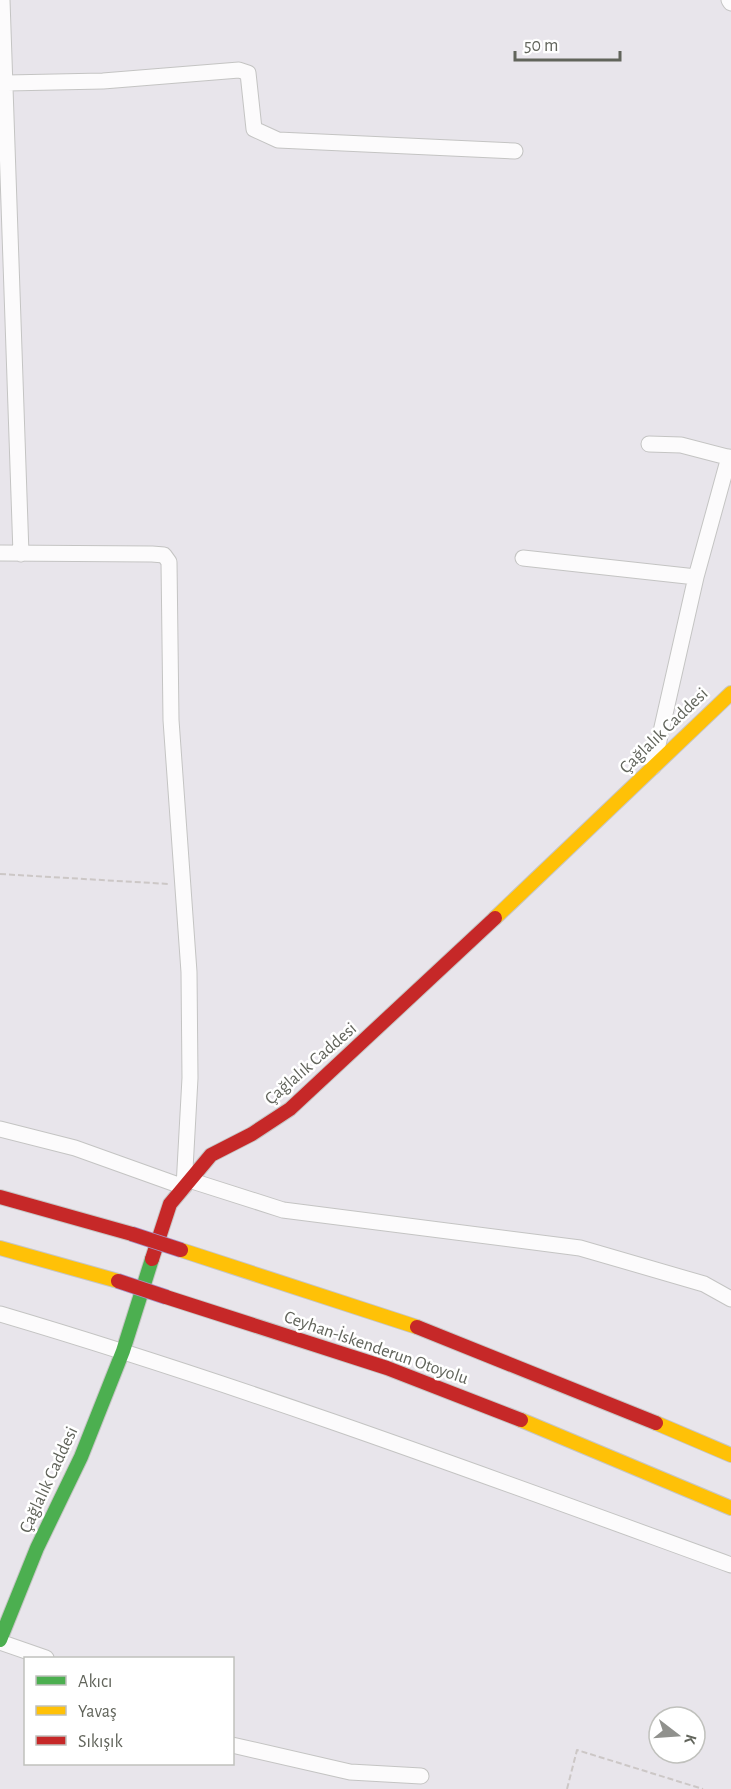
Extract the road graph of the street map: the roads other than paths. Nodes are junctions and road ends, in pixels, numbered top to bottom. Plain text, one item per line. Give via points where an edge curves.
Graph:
1 (2, 0) edge
2 (7, 83) junction
3 (515, 151) dead end
4 (649, 444) dead end
5 (730, 458) edge
6 (0, 553) edge
7 (21, 554) junction
8 (523, 558) dead end
9 (696, 577) junction
10 (731, 693) edge
11 (653, 767) junction
12 (0, 1129) edge
13 (186, 1184) junction
14 (0, 1197) edge
15 (0, 1248) edge
16 (731, 1299) edge
17 (0, 1314) edge
18 (123, 1351) junction
19 (731, 1455) edge
20 (731, 1508) edge
21 (731, 1565) edge
22 (0, 1641) edge
23 (41, 1657) edge
24 (234, 1745) edge
25 (421, 1776) dead end

1 - 2 street
2 - 3 street via 103,81 239,70 248,73 254,129 278,140
2 - 7 street
4 - 5 street via 681,445
5 - 9 street
6 - 7 street
7 - 13 street via 152,554 164,555 170,562 171,720 189,972
8 - 9 street
9 - 11 street
10 - 11 main road, Çağlalık Caddesi
11 - 13 main road, Çağlalık Caddesi via 290,1109 211,1155
12 - 13 street via 75,1148
13 - 16 street via 283,1210 580,1248 704,1284
13 - 18 main road, Çağlalık Caddesi via 170,1204
14 - 19 main road, Ceyhan-İskenderun Otoyolu, bridge via 132,1234 403,1322 584,1392
15 - 20 main road, Ceyhan-İskenderun Otoyolu, bridge via 118,1281 387,1368
17 - 18 street
18 - 21 street
18 - 22 main road, Çağlalık Caddesi
22 - 23 street
24 - 25 street via 350,1772

